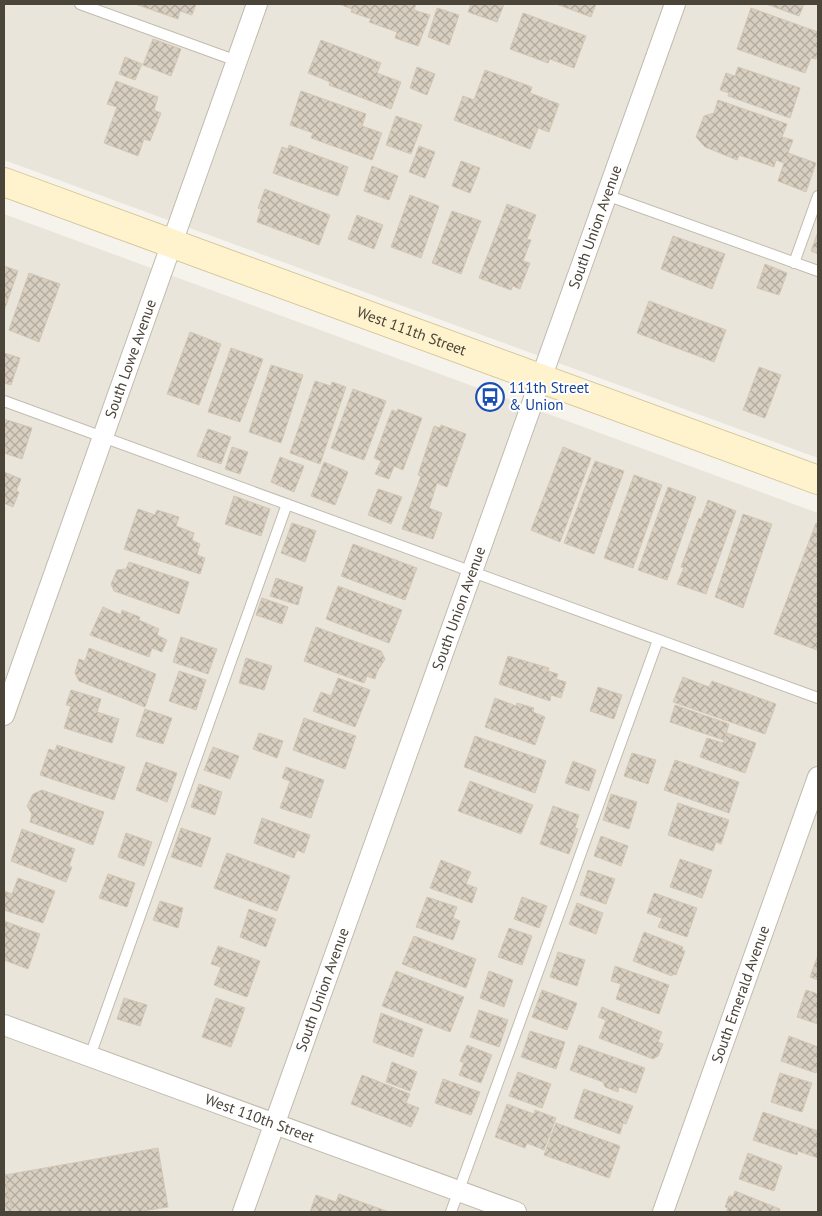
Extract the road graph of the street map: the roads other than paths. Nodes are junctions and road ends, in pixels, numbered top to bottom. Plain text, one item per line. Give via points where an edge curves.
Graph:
1 (80, 4) edge
2 (257, 4) edge
3 (675, 4) edge
4 (237, 61) junction
5 (4, 182) edge
6 (606, 195) junction
7 (818, 196) edge
8 (172, 244) junction
9 (794, 263) junction
10 (818, 271) edge
11 (541, 379) junction
12 (4, 401) edge
13 (103, 437) junction
14 (818, 480) edge
15 (287, 504) junction
16 (472, 571) junction
17 (658, 640) junction
18 (818, 698) edge
19 (4, 715) edge
20 (818, 777) edge
21 (4, 1024) edge
22 (90, 1056) junction
23 (275, 1124) junction
24 (458, 1191) junction
25 (244, 1212) edge
26 (451, 1212) edge
27 (516, 1212) edge
28 (663, 1212) edge

1 - 4 lane
2 - 4 street, South Lowe Avenue
3 - 6 street, South Union Avenue
4 - 8 street, South Lowe Avenue
5 - 8 main road, West 111th Street
6 - 9 lane
6 - 11 street, South Union Avenue
7 - 9 lane
8 - 11 main road, West 111th Street
8 - 13 street, South Lowe Avenue
9 - 10 lane
11 - 14 main road, West 111th Street
11 - 16 street, South Union Avenue
12 - 13 lane
13 - 15 lane
13 - 19 street, South Lowe Avenue
15 - 16 lane
15 - 22 lane
16 - 17 lane
16 - 23 street, South Union Avenue
17 - 18 lane
17 - 24 lane
20 - 28 street, South Emerald Avenue
21 - 22 street, West 110th Street
22 - 23 street, West 110th Street
23 - 24 street, West 110th Street
23 - 25 street, South Union Avenue
24 - 26 lane
24 - 27 street, West 110th Street

